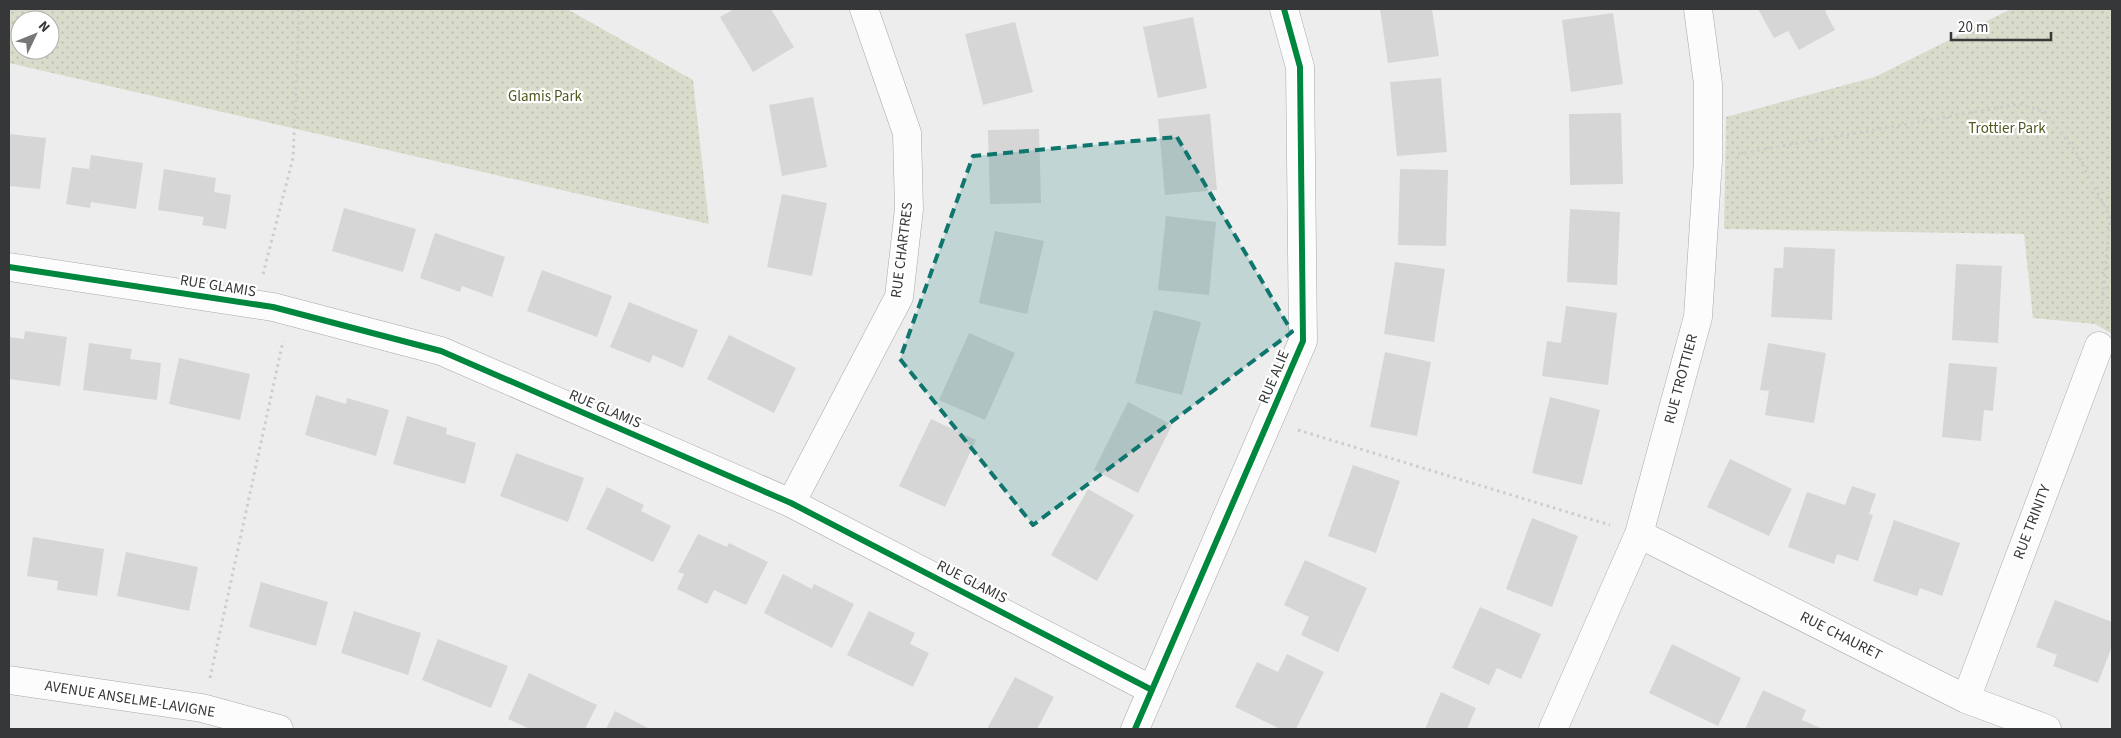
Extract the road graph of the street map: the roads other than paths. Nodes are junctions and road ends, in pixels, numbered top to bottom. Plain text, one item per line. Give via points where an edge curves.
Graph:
1 (864, 9) edge
2 (1284, 9) edge
3 (1698, 9) edge
4 (9, 268) edge
5 (2099, 346) road end
6 (791, 503) junction
7 (1639, 534) junction
8 (9, 680) edge
9 (1152, 690) junction
10 (1966, 698) junction
11 (269, 728) edge
12 (1135, 729) edge
13 (1553, 729) edge
14 (2048, 729) edge

1 - 6 street, RUE CHARTRES via 907,133 909,209 899,297
2 - 9 street, RUE ALIE via 1300,67 1303,341
3 - 7 street, RUE TROTTIER via 1708,84 1708,160 1698,317
4 - 6 street, RUE GLAMIS via 273,307 441,351
5 - 10 street, RUE TRINITY
6 - 9 street, RUE GLAMIS
7 - 10 street, RUE CHAURET
7 - 13 street, RUE TROTTIER
8 - 11 street, AVENUE ANSELME-LAVIGNE via 202,708
9 - 12 street, RUE ALIE
10 - 14 street, RUE CHAURET

